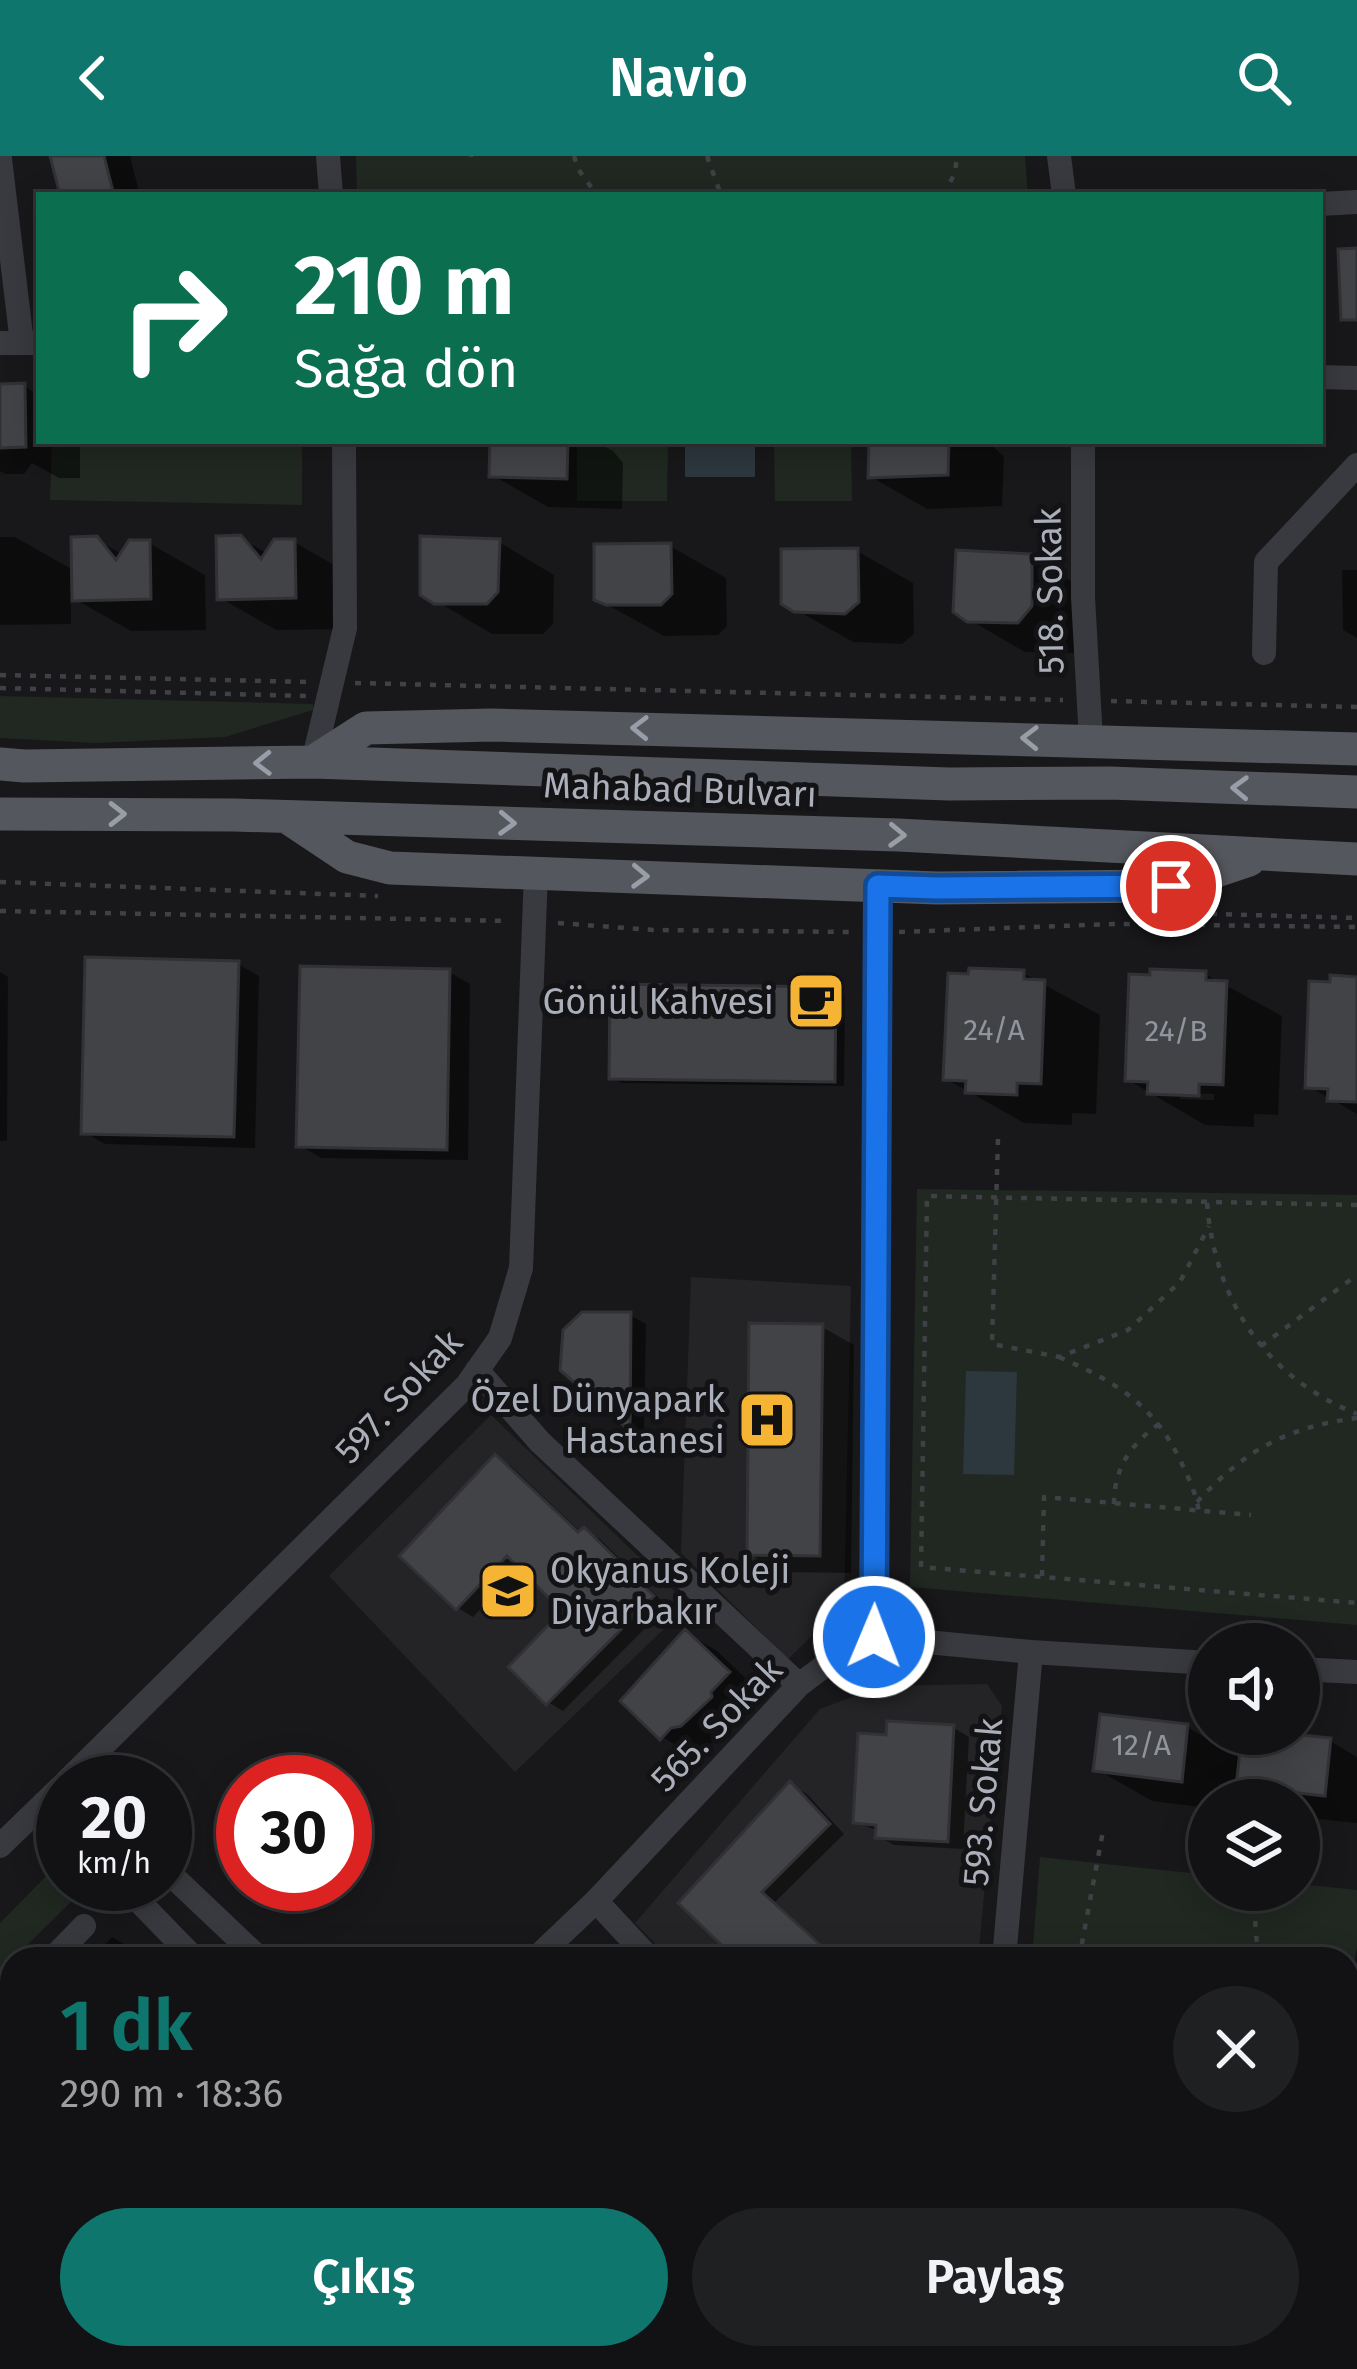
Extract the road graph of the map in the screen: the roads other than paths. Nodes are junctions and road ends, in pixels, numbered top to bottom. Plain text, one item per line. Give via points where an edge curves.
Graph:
1 (328, 156) edge
2 (1059, 156) edge
3 (0, 159) edge
4 (331, 192) edge
5 (1064, 192) edge
6 (1357, 202) edge
7 (1323, 204) edge
8 (20, 343) edge
9 (1323, 376) edge
10 (1357, 378) edge
11 (344, 444) edge
12 (1083, 444) edge
13 (1357, 465) edge
14 (1264, 653) dead end
15 (1091, 740) junction
16 (1357, 749) edge
17 (313, 762) junction
18 (0, 764) edge
19 (1357, 792) edge
20 (0, 814) edge
21 (285, 816) junction
22 (1266, 854) junction
23 (1357, 859) edge
24 (536, 872) junction
25 (878, 886) junction
26 (477, 1370) junction
27 (874, 1637) junction
28 (1030, 1652) junction
29 (1188, 1662) edge
30 (1320, 1670) edge
31 (1357, 1672) edge
32 (799, 1685) junction
33 (95, 1755) edge
34 (36, 1811) edge
35 (0, 1846) edge
36 (192, 1895) edge
37 (596, 1901) junction
38 (148, 1911) edge
39 (84, 1926) dead end
40 (64, 1947) edge
41 (183, 1947) edge
42 (247, 1947) edge
43 (548, 1947) edge
44 (639, 1947) edge
45 (1005, 1947) edge

1 - 4 street
2 - 5 street
3 - 8 street
6 - 7 street
9 - 10 street
11 - 17 street via 346,628
12 - 15 street, 518. Sokak
13 - 14 street via 1266,562
15 - 16 main road
15 -> 17 main road via 366,728
17 -> 18 main road, Mahabad Bulvarı
19 -> 17 main road, Mahabad Bulvarı
20 -> 21 main road, Mahabad Bulvarı
21 -> 22 main road, Mahabad Bulvarı
21 - 24 main road via 347,857 390,868
22 - 23 main road, Mahabad Bulvarı
22 - 25 main road via 1171,886
24 -> 25 main road
24 - 26 street, 597. Sokak via 521,1268 500,1338
25 - 27 street
26 - 32 street via 540,1442
26 - 33 street, 597. Sokak
27 - 28 street
27 - 32 street, 565. Sokak
28 - 29 street
28 - 45 street, 593. Sokak
30 - 31 street
32 - 37 street, 565. Sokak
34 - 35 street, 597. Sokak
36 - 42 street
37 - 43 street, 565. Sokak
37 - 44 street
38 - 41 street
39 - 40 street

